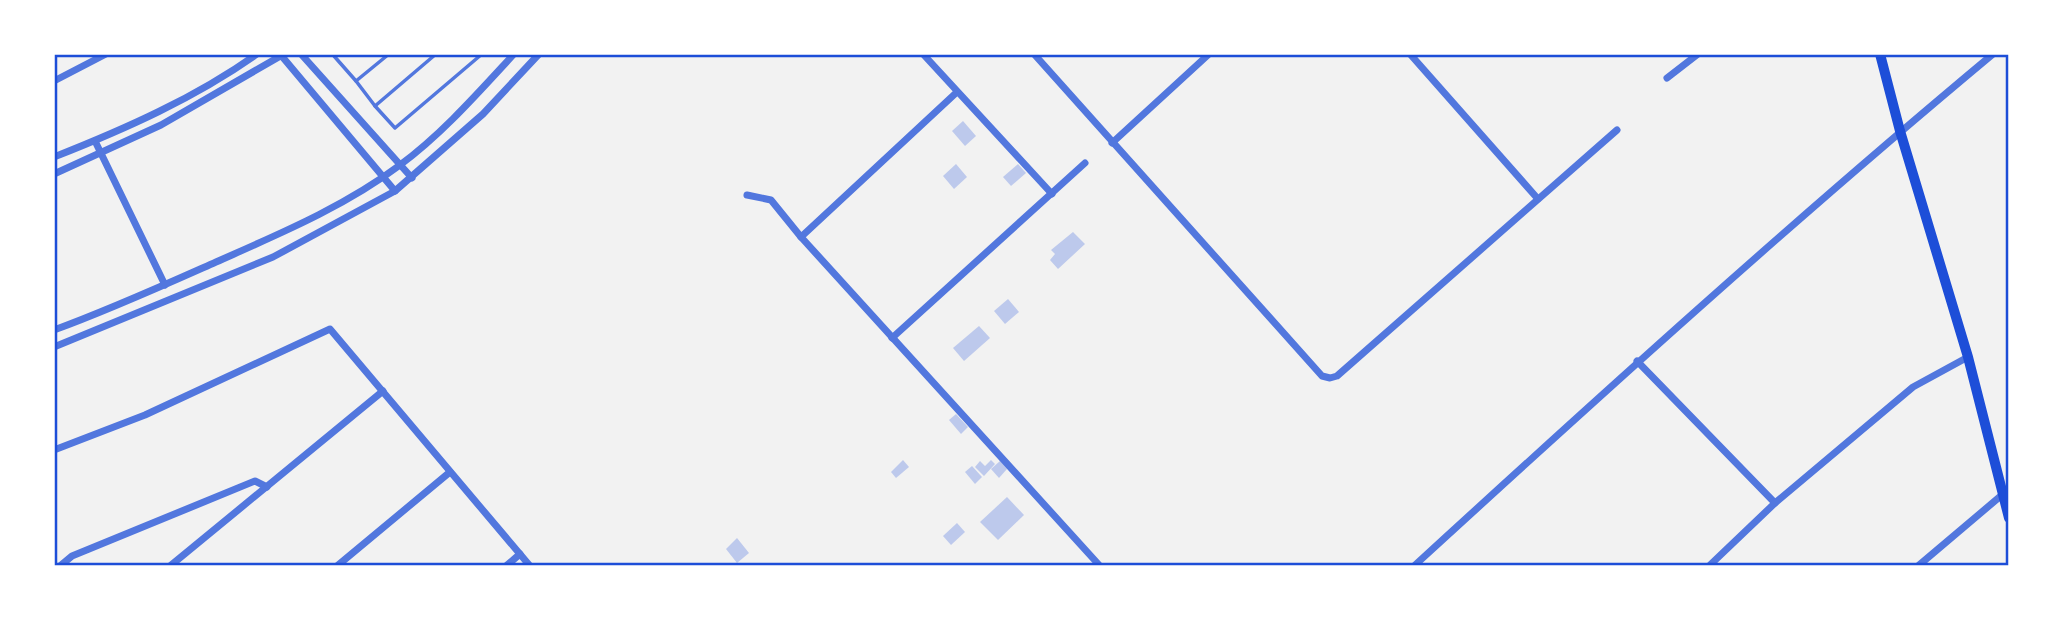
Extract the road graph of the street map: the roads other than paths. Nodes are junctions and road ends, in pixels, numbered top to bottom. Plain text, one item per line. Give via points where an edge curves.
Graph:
1 (106, 54) edge
2 (257, 54) edge
3 (301, 54) edge
4 (335, 54) edge
5 (389, 54) edge
6 (436, 54) edge
7 (482, 54) edge
8 (514, 54) edge
9 (539, 54) edge
10 (923, 54) edge
11 (1034, 54) edge
12 (1209, 54) edge
13 (1410, 54) edge
14 (1698, 54) edge
15 (1880, 54) edge
16 (1993, 54) edge
17 (282, 55) edge
18 (1667, 78) dead end
19 (54, 81) edge
20 (356, 81) junction
21 (957, 92) junction
22 (375, 106) junction
23 (1617, 130) dead end
24 (1900, 131) junction
25 (95, 141) junction
26 (1112, 143) junction
27 (100, 154) junction
28 (54, 157) edge
29 (1085, 163) dead end
30 (400, 165) junction
31 (54, 174) edge
32 (383, 176) junction
33 (412, 178) junction
34 (395, 191) junction
35 (1052, 194) junction
36 (747, 195) dead end
37 (1538, 199) junction
38 (801, 237) junction
39 (165, 285) junction
40 (54, 330) edge
41 (892, 338) junction
42 (54, 348) edge
43 (1968, 357) junction
44 (1637, 361) junction
45 (383, 391) junction
46 (54, 450) edge
47 (450, 472) junction
48 (267, 486) junction
49 (2005, 492) edge
50 (1775, 503) junction
51 (2009, 518) edge
52 (520, 554) junction
53 (60, 566) edge
54 (170, 566) edge
55 (337, 566) edge
56 (506, 566) edge
57 (530, 566) edge
58 (1100, 566) edge
59 (1414, 566) edge
60 (1709, 566) edge
61 (1918, 566) edge

1 - 19 street
2 - 25 street via 194,94
3 - 30 street
4 - 20 lane
5 - 20 lane
6 - 22 lane
7 - 22 lane via 395,128
8 - 30 street
9 - 33 street via 483,114
10 - 21 street
11 - 26 street
12 - 26 street
13 - 37 street
14 - 18 street
15 - 24 main road
16 - 24 street
17 - 27 street via 161,125
17 - 32 street
20 - 22 lane
21 - 35 street
21 - 38 street
23 - 37 street
24 - 43 main road
24 - 44 street
25 - 27 street
25 - 28 street
26 - 37 street via 1322,376 1330,378
27 - 31 street
27 - 39 street
29 - 35 street
30 - 32 street
30 - 33 street
32 - 34 street
32 - 39 street via 292,228
33 - 34 street
34 - 42 street via 273,257
35 - 41 street
36 - 38 street via 771,200
38 - 41 street
39 - 40 street
41 - 58 street
43 - 49 main road
43 - 50 street via 1913,387
44 - 50 street
44 - 59 street
45 - 46 street via 330,328 158,410
45 - 47 street
45 - 48 street
47 - 52 street
47 - 55 street
48 - 53 street via 255,481 72,556
48 - 54 street
49 - 51 main road
49 - 61 street
50 - 60 street
52 - 56 street
52 - 57 street

